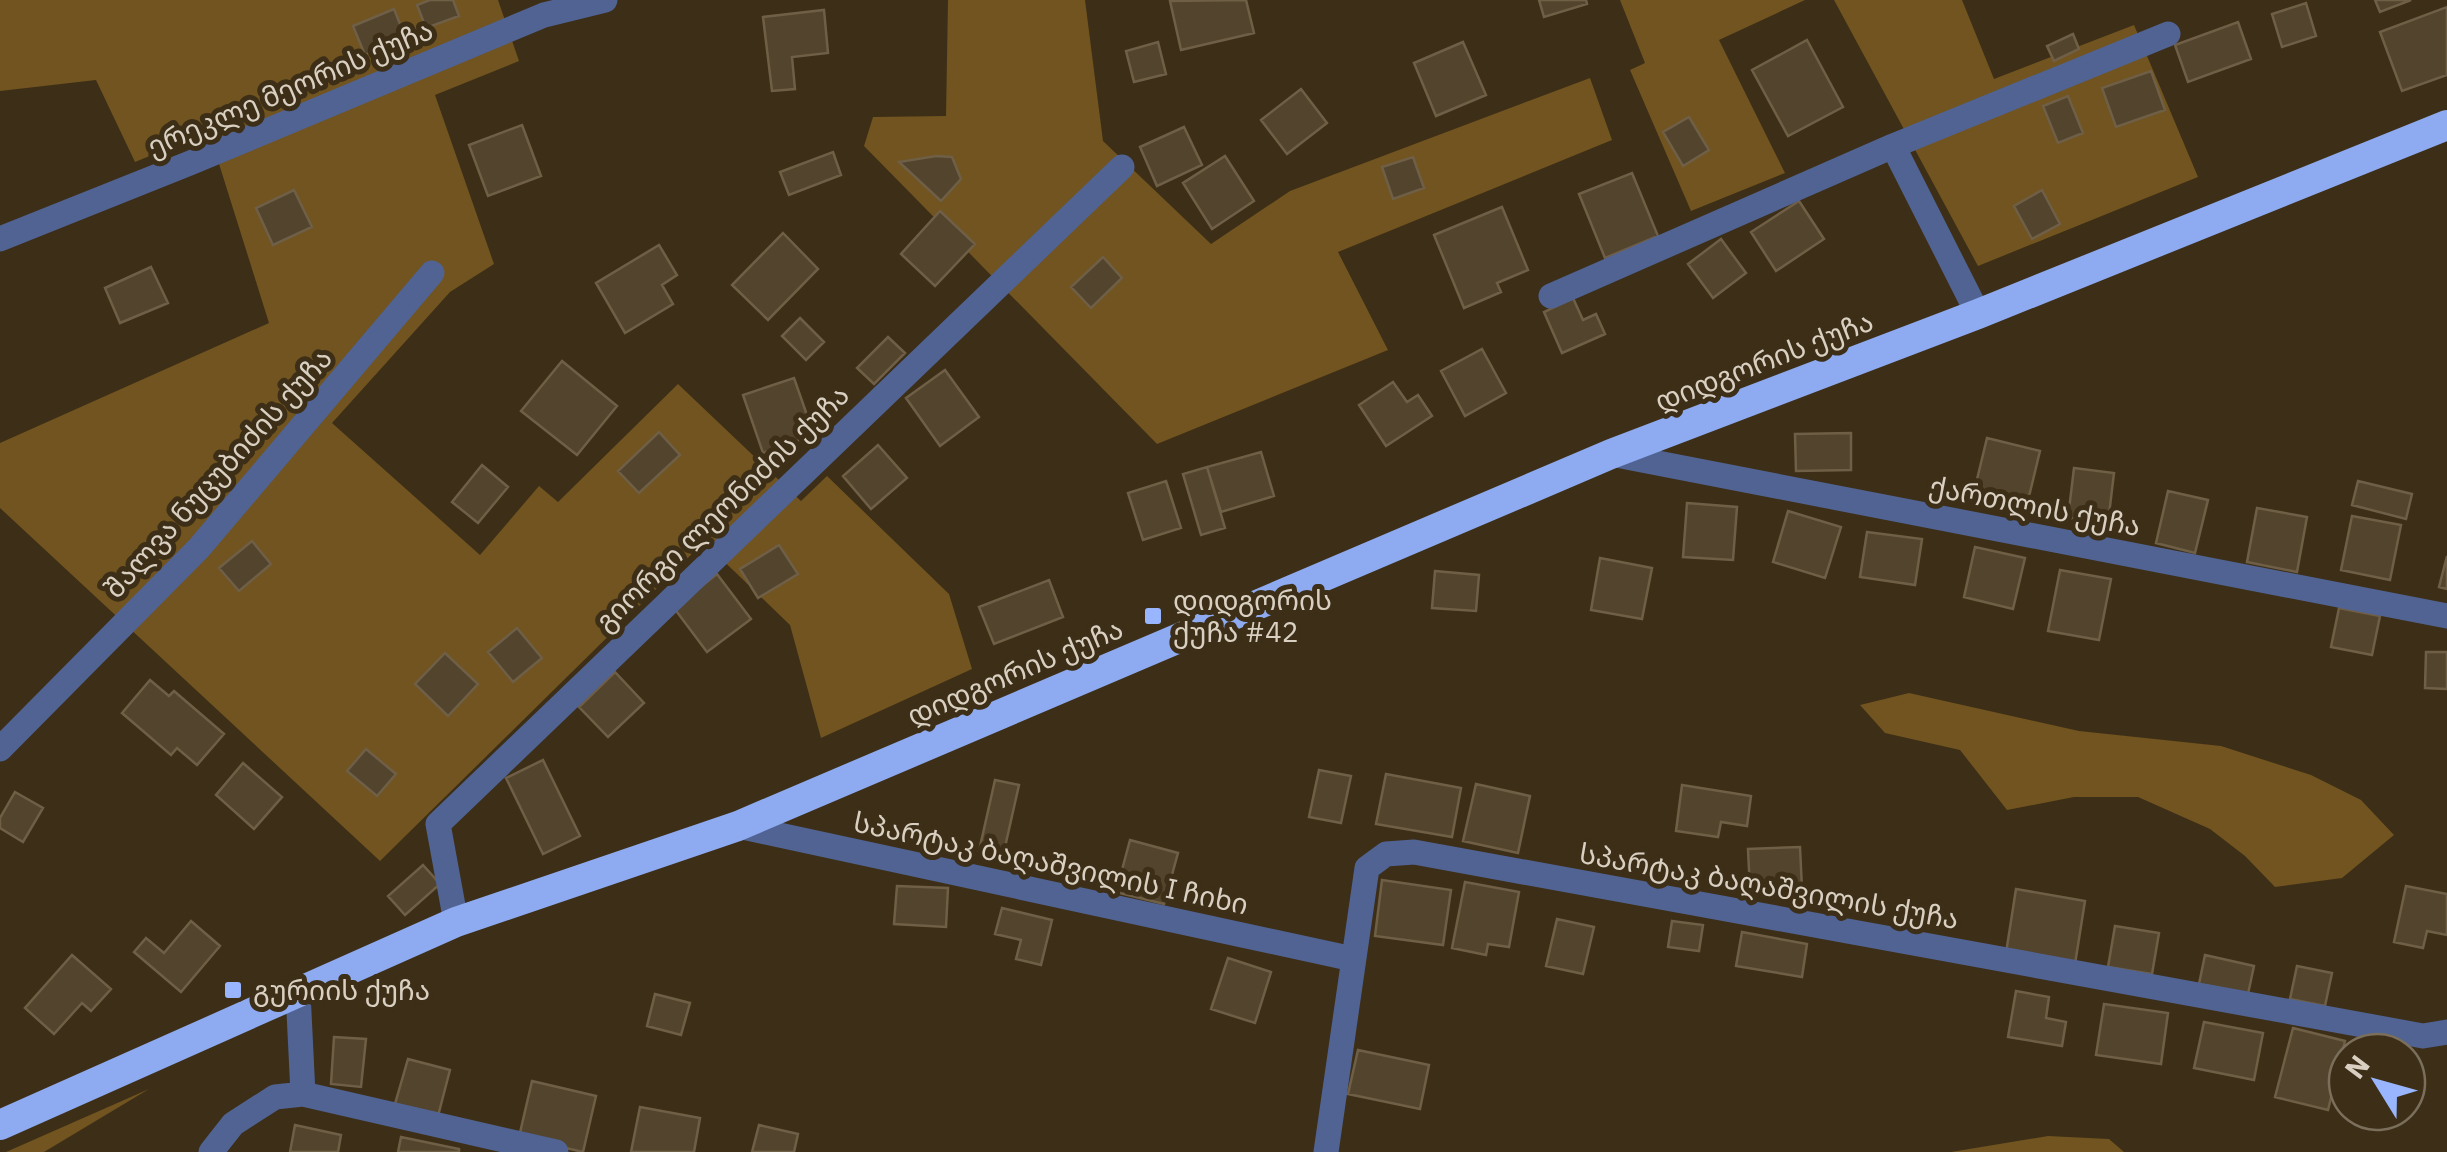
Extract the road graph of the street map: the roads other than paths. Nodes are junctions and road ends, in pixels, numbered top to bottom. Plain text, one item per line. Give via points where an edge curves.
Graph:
1 (604, 0) edge
2 (2168, 34) dead end
3 (2447, 125) edge
4 (1893, 146) junction
5 (1122, 167) dead end
6 (0, 239) edge
7 (432, 273) dead end
8 (1552, 296) dead end
9 (1978, 314) junction
10 (1612, 454) junction
11 (2447, 616) edge
12 (0, 749) edge
13 (738, 826) junction
14 (456, 922) junction
15 (1352, 959) junction
16 (298, 992) junction
17 (2447, 1032) edge
18 (302, 1094) junction
19 (0, 1125) edge
20 (211, 1152) edge
21 (556, 1152) edge
22 (1326, 1152) edge

1 - 6 street, ერეკლე მეორის ქუჩა via 544,15
2 - 4 street
3 - 9 highway, დიდგორის ქუჩა
4 - 8 street
4 - 9 street
5 - 14 street, გიორგი ლეონიძის ქუჩა via 438,824
7 - 12 street, შალვა ნუცუბიძის ქუჩა via 199,548
9 - 10 highway, დიდგორის ქუჩა
10 - 11 street, ქართლის ქუჩა
10 - 13 highway, დიდგორის ქუჩა
13 - 14 highway, დიდგორის ქუჩა
13 - 15 street, სპარტაკ ბაღაშვილის I ჩიხი
14 - 16 highway, დიდგორის ქუჩა
15 - 17 street, სპარტაკ ბაღაშვილის ქუჩა via 1367,868 1386,854 1414,852 2423,1036
15 - 22 street, სპარტაკ ბაღაშვილის ქუჩა
16 - 18 street
16 - 19 highway, დიდგორის ქუჩა
18 - 20 street via 274,1097 233,1124
18 - 21 street

